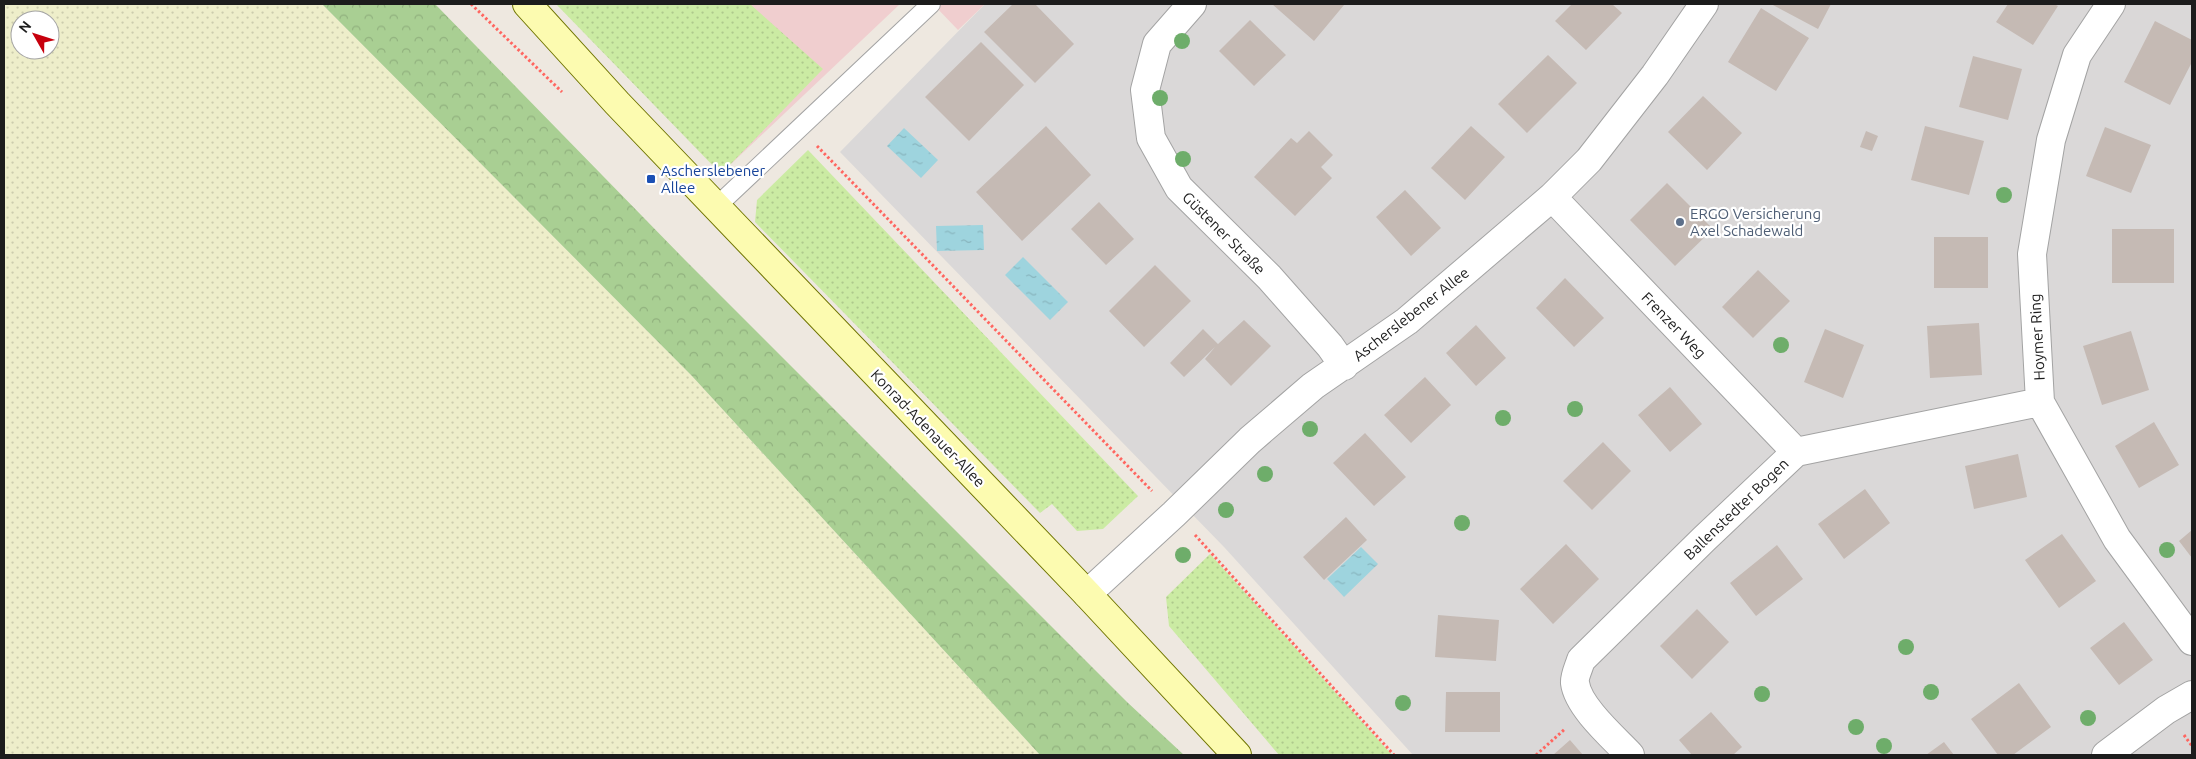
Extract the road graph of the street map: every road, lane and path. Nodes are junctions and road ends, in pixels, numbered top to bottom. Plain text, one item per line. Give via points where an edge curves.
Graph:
1 (505, 4) edge
2 (528, 4) edge
3 (931, 4) edge
4 (1192, 4) edge
5 (1704, 4) edge
6 (2111, 4) edge
7 (617, 103) junction
8 (800, 129) junction
9 (1552, 197) junction
10 (717, 206) junction
11 (1344, 366) junction
12 (2040, 402) junction
13 (1796, 452) junction
14 (1174, 514) junction
15 (1086, 594) junction
16 (2192, 641) edge
17 (2192, 694) edge
18 (1589, 710) junction
19 (1237, 755) edge
20 (1394, 755) edge
21 (1536, 755) edge
22 (1630, 755) edge
23 (2106, 755) edge

1 - 7 main road, Konrad-Adenauer-Allee
2 - 7 main road, Konrad-Adenauer-Allee
3 - 8 lane
4 - 11 street, Güstener Straße via 1157,44 1145,90 1151,138 1179,188 1269,277
5 - 9 street, Ascherslebener Allee via 1655,76 1589,160
6 - 12 street, Hoymer Ring via 2077,55 2051,140 2032,254
7 - 10 main road, Konrad-Adenauer-Allee
8 - 10 lane
8 - 14 path
9 - 11 street, Ascherslebener Allee via 1406,321
9 - 13 street, Frenzer Weg
10 - 15 main road, Konrad-Adenauer-Allee
11 - 14 street, Ascherslebener Allee via 1313,386 1250,440
12 - 13 street, Ballenstedter Bogen
12 - 16 street, Hoymer Ring via 2117,539
13 - 18 street, Ballenstedter Bogen via 1581,660 1574,682
14 - 15 street, Ascherslebener Allee
14 - 20 path via 1208,547
15 - 19 main road, Konrad-Adenauer-Allee
17 - 23 street
18 - 21 path
18 - 22 street, Ballenstedter Bogen

